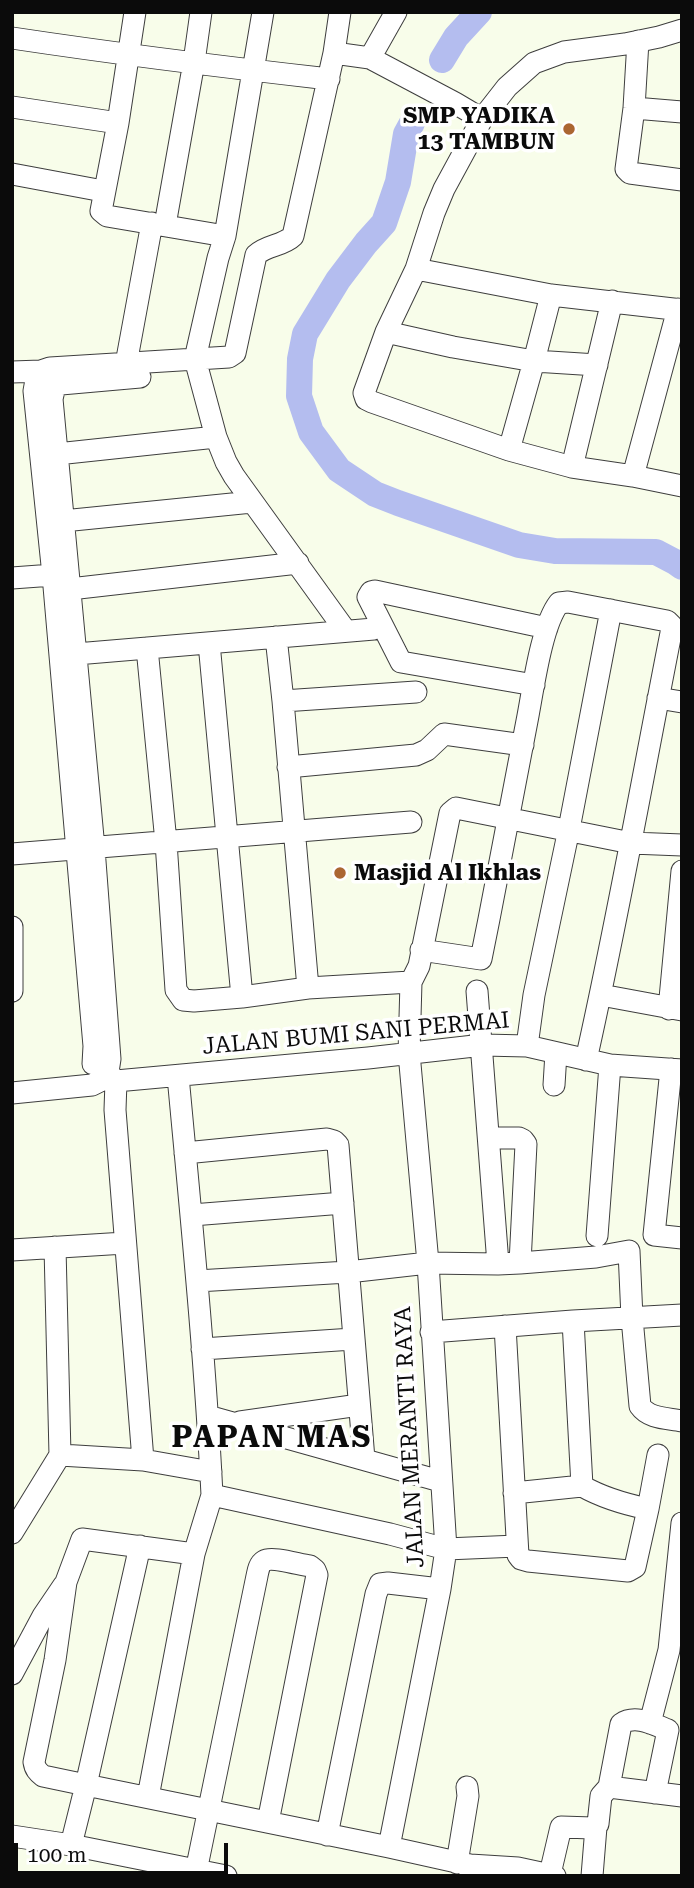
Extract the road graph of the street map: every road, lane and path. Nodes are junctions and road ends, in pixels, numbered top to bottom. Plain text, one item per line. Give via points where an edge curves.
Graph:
1 (135, 12) edge
2 (201, 12) edge
3 (263, 12) edge
4 (340, 12) edge
5 (396, 12) edge
6 (682, 30) edge
7 (12, 38) edge
8 (648, 39) junction
9 (682, 41) edge
10 (334, 53) junction
11 (129, 56) junction
12 (370, 58) junction
13 (194, 62) junction
14 (255, 70) junction
15 (329, 79) junction
16 (12, 107) edge
17 (634, 107) junction
18 (682, 112) edge
19 (482, 119) junction
20 (118, 123) junction
21 (12, 174) edge
22 (682, 180) edge
23 (103, 191) junction
24 (158, 224) junction
25 (225, 236) junction
26 (416, 269) junction
27 (551, 295) junction
28 (612, 301) junction
29 (680, 310) edge
30 (386, 332) junction
31 (534, 361) junction
32 (126, 364) junction
33 (597, 365) junction
34 (196, 366) junction
35 (41, 371) junction
36 (12, 372) edge
37 (216, 437) junction
38 (509, 450) junction
39 (57, 454) junction
40 (572, 467) junction
41 (633, 475) junction
42 (682, 486) edge
43 (251, 502) junction
44 (63, 521) junction
45 (298, 563) junction
46 (53, 575) junction
47 (12, 578) edge
48 (70, 589) junction
49 (611, 610) junction
50 (547, 628) junction
51 (374, 629) dead end
52 (345, 630) junction
53 (276, 637) junction
54 (209, 643) junction
55 (147, 648) junction
56 (76, 654) junction
57 (534, 685) junction
58 (416, 692) dead end
59 (658, 698) junction
60 (283, 701) junction
61 (682, 702) edge
62 (523, 745) junction
63 (288, 766) junction
64 (509, 818) junction
65 (411, 822) dead end
66 (569, 829) junction
67 (294, 831) junction
68 (227, 837) junction
69 (166, 842) junction
70 (631, 843) junction
71 (682, 845) edge
72 (85, 849) junction
73 (12, 855) edge
74 (681, 879) edge
75 (12, 927) edge
76 (421, 950) junction
77 (411, 982) junction
78 (308, 988) junction
79 (477, 991) dead end
80 (12, 992) edge
81 (601, 995) junction
82 (242, 997) junction
83 (675, 1009) edge
84 (483, 1045) junction
85 (527, 1046) junction
86 (409, 1053) junction
87 (556, 1053) junction
88 (586, 1060) junction
89 (610, 1065) junction
90 (676, 1070) edge
91 (106, 1072) junction
92 (178, 1076) junction
93 (12, 1079) edge
94 (554, 1085) dead end
95 (12, 1093) edge
96 (489, 1138) junction
97 (186, 1153) junction
98 (342, 1203) junction
99 (192, 1215) junction
100 (597, 1236) dead end
101 (682, 1238) edge
102 (125, 1243) junction
103 (55, 1247) junction
104 (12, 1250) edge
105 (428, 1263) junction
106 (520, 1263) junction
107 (498, 1264) junction
108 (348, 1272) junction
109 (197, 1281) junction
110 (682, 1315) edge
111 (632, 1318) junction
112 (573, 1321) junction
113 (505, 1326) junction
114 (431, 1332) junction
115 (354, 1339) junction
116 (202, 1349) junction
117 (359, 1405) junction
118 (208, 1416) junction
119 (682, 1421) edge
120 (234, 1423) junction
121 (60, 1455) junction
122 (658, 1455) dead end
123 (364, 1459) junction
124 (143, 1460) junction
125 (211, 1472) junction
126 (440, 1480) junction
127 (582, 1486) junction
128 (514, 1493) junction
129 (212, 1494) junction
130 (648, 1509) junction
131 (682, 1522) edge
132 (12, 1533) edge
133 (140, 1546) junction
134 (517, 1546) junction
135 (446, 1549) junction
136 (194, 1555) junction
137 (679, 1577) edge
138 (65, 1582) junction
139 (440, 1589) junction
140 (12, 1674) edge
141 (650, 1723) junction
142 (86, 1785) junction
143 (467, 1787) dead end
144 (609, 1787) junction
145 (655, 1793) junction
146 (682, 1796) edge
147 (148, 1797) junction
148 (207, 1810) junction
149 (268, 1822) junction
150 (596, 1826) junction
151 (327, 1835) junction
152 (12, 1836) edge
153 (71, 1844) junction
154 (389, 1847) junction
155 (466, 1868) edge
156 (195, 1872) edge
157 (553, 1875) edge
158 (226, 1876) edge
159 (592, 1876) edge

1 - 11 street
2 - 13 street
3 - 14 street
4 - 10 street
5 - 12 street
6 - 8 street
7 - 11 street
8 - 9 street
8 - 17 street
8 - 19 street via 564,52 534,63 506,87
10 - 12 street
10 - 15 street
11 - 13 street
11 - 20 street
12 - 19 street
13 - 14 street
13 - 24 street
14 - 15 street
14 - 25 street
15 - 34 street via 293,236 256,255 235,353
16 - 20 street
17 - 18 street
17 - 22 street via 626,169
19 - 26 street via 444,189
20 - 23 street
21 - 23 street
23 - 24 street via 100,206 107,216
24 - 25 street
24 - 32 street
25 - 34 street
26 - 27 street
26 - 30 street
27 - 28 street
27 - 31 street
28 - 29 street
28 - 33 street
29 - 41 street
30 - 31 street
30 - 38 street via 365,387 366,399
31 - 33 street
31 - 38 street
32 - 34 street
32 - 35 street
33 - 40 street
34 - 37 street
34 - 39 street via 55,387
35 - 36 street
35 - 46 street via 34,391
37 - 39 street
37 - 43 street
38 - 40 street
39 - 44 street
40 - 41 street
41 - 42 street
43 - 44 street
43 - 45 street
44 - 48 street
45 - 48 street
45 - 52 street
46 - 47 street
46 - 72 street
48 - 56 street
49 - 50 street via 563,601
49 - 59 street via 667,621 672,626
49 - 66 street
50 - 57 street
50 - 57 street via 375,591 368,597 401,662
51 - 52 street
52 - 53 street
53 - 54 street
53 - 60 street
54 - 55 street
54 - 68 street
55 - 56 street
55 - 69 street
56 - 72 street
57 - 62 street
58 - 60 street
59 - 61 street
59 - 70 street
60 - 63 street
62 - 63 street via 444,734 423,754
62 - 64 street
63 - 67 street
64 - 66 street, JALAN MERANTI RAYA
64 - 76 street, JALAN MERANTI RAYA via 460,807 450,813
64 - 76 street via 481,959
65 - 67 street
66 - 70 street, JALAN MERANTI RAYA
66 - 85 street
67 - 68 street
67 - 78 street
68 - 69 street
68 - 82 street
69 - 72 street
69 - 82 street via 176,990 183,1000 194,1002
70 - 71 street, JALAN MERANTI RAYA
70 - 81 street
72 - 73 street
72 - 91 street via 94,1046
74 - 83 street
75 - 80 street
76 - 77 street, JALAN MERANTI RAYA
77 - 78 street
77 - 86 street, JALAN MERANTI RAYA
78 - 82 street
79 - 84 street
81 - 83 street
81 - 88 street
84 - 85 street, JALAN BUMI SANI PERMAI
84 - 86 street, JALAN BUMI SANI PERMAI
84 - 96 street
85 - 87 street, JALAN BUMI SANI PERMAI
86 - 92 street, JALAN BUMI SANI PERMAI
86 - 105 street, JALAN MERANTI RAYA
87 - 88 street, JALAN BUMI SANI PERMAI
87 - 94 street
88 - 89 street, JALAN BUMI SANI PERMAI
89 - 90 street, JALAN BUMI SANI PERMAI
89 - 100 street
90 - 101 street via 654,1236
91 - 92 street, JALAN BUMI SANI PERMAI
91 - 93 street via 86,1069
91 - 95 street, JALAN BUMI SANI PERMAI via 104,1079 92,1085
91 - 102 street via 115,1110
92 - 97 street
96 - 106 street via 519,1138 526,1144
96 - 107 street
97 - 98 street via 334,1140 340,1153
97 - 99 street
98 - 99 street
98 - 108 street
99 - 109 street
102 - 103 street
102 - 124 street
103 - 104 street
103 - 121 street
105 - 107 street
105 - 108 street
105 - 114 street, JALAN MERANTI RAYA
106 - 107 street
106 - 111 street via 629,1251
108 - 109 street
108 - 115 street
109 - 116 street
110 - 111 street
111 - 112 street
111 - 119 street via 640,1406 654,1416
112 - 113 street
112 - 127 street
113 - 114 street
113 - 128 street
114 - 126 street, JALAN MERANTI RAYA
115 - 116 street
115 - 117 street
116 - 118 street
117 - 120 street
117 - 123 street
118 - 120 street
118 - 125 street
120 - 123 street
121 - 124 street
121 - 132 street
122 - 130 street
123 - 126 street
124 - 125 street
125 - 129 street
126 - 135 street, JALAN MERANTI RAYA
127 - 128 street
127 - 130 street via 616,1502
128 - 134 street
129 - 135 street
129 - 136 street
130 - 134 street via 635,1567 628,1571 528,1561 518,1555
131 - 137 street
133 - 136 street
133 - 138 street via 82,1539
133 - 142 street
134 - 135 street
135 - 139 street, JALAN MERANTI RAYA
136 - 147 street
137 - 141 street via 669,1650
138 - 140 street
138 - 142 street via 34,1768 43,1776
139 - 151 street via 380,1584
139 - 154 street, JALAN MERANTI RAYA
141 - 144 street via 631,1719 621,1724
141 - 145 street via 668,1730
142 - 147 street
142 - 153 street
143 - 155 street
144 - 145 street
144 - 150 street via 601,1794
145 - 146 street
147 - 148 street
148 - 149 street
148 - 149 street via 260,1565 271,1559 310,1566 317,1582
148 - 156 street
149 - 151 street
150 - 157 street via 561,1827
150 - 159 street
151 - 154 street
152 - 153 street
153 - 156 street
154 - 155 street
155 - 157 street via 518,1868
156 - 158 street

